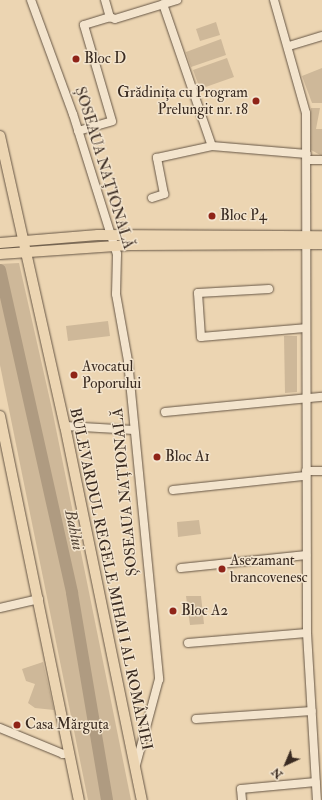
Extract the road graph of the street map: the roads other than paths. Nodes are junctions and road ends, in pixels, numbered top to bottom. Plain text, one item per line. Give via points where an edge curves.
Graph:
1 (31, 0) edge
2 (105, 0) edge
3 (177, 0) edge
4 (274, 0) edge
5 (163, 4) junction
6 (110, 17) junction
7 (322, 36) edge
8 (289, 46) junction
9 (78, 131) junction
10 (0, 136) edge
11 (212, 146) junction
12 (307, 157) junction
13 (322, 160) edge
14 (152, 198) dead end
15 (112, 235) junction
16 (322, 236) edge
17 (308, 240) junction
18 (24, 241) junction
19 (0, 243) edge
20 (322, 244) edge
21 (116, 246) junction
22 (27, 252) junction
23 (0, 254) edge
24 (269, 289) dead end
25 (305, 328) junction
26 (305, 396) junction
27 (322, 397) edge
28 (165, 412) dead end
29 (1, 421) edge
30 (65, 426) junction
31 (134, 430) junction
32 (322, 471) edge
33 (306, 474) junction
34 (173, 490) dead end
35 (306, 555) junction
36 (181, 568) dead end
37 (39, 599) junction
38 (0, 608) edge
39 (307, 634) junction
40 (188, 643) dead end
41 (312, 710) junction
42 (196, 719) dead end
43 (0, 728) edge
44 (69, 753) junction
45 (135, 770) junction
46 (316, 782) junction
47 (79, 800) edge
48 (142, 800) edge
49 (242, 800) edge
50 (317, 800) edge

1 - 9 street, ȘOSEAUA NAȚIONALĂ
2 - 6 street
3 - 5 street
4 - 8 street
5 - 6 street
5 - 11 street
6 - 9 street via 84,25 112,121
7 - 8 street
8 - 12 street via 305,106
9 - 15 street, ȘOSEAUA NAȚIONALĂ
10 - 18 main road, BULEVARDUL REGELE MIHAI I AL ROMÂNIEI
11 - 12 street
11 - 14 street via 158,158 164,194
12 - 13 street
12 - 17 street
15 - 17 main road
15 - 18 main road
15 - 21 street, ȘOSEAUA NAȚIONALĂ
16 - 17 main road
17 - 20 main road
17 - 21 main road
17 - 25 street
18 - 19 main road
18 - 22 main road, BULEVARDUL REGELE MIHAI I AL ROMÂNIEI
21 - 22 main road
21 - 31 street, ȘOSEAUA NAȚIONALĂ via 116,294 126,345
22 - 23 main road
22 - 30 main road, BULEVARDUL REGELE MIHAI I AL ROMÂNIEI
24 - 25 street via 198,293 201,337
25 - 26 street
26 - 27 street
26 - 28 street
26 - 33 street
29 - 37 main road
30 - 31 street
30 - 45 main road, BULEVARDUL REGELE MIHAI I AL ROMÂNIEI
31 - 45 street, ȘOSEAUA NAȚIONALĂ via 159,679
32 - 33 street
33 - 34 street
33 - 35 street
35 - 36 street
35 - 39 street
37 - 38 street
37 - 44 main road
39 - 40 street
39 - 41 street
41 - 42 street
41 - 46 street
43 - 44 street via 63,754
44 - 47 main road
45 - 48 main road, ȘOSEAUA NAȚIONALĂ
46 - 49 street via 241,789
46 - 50 street

